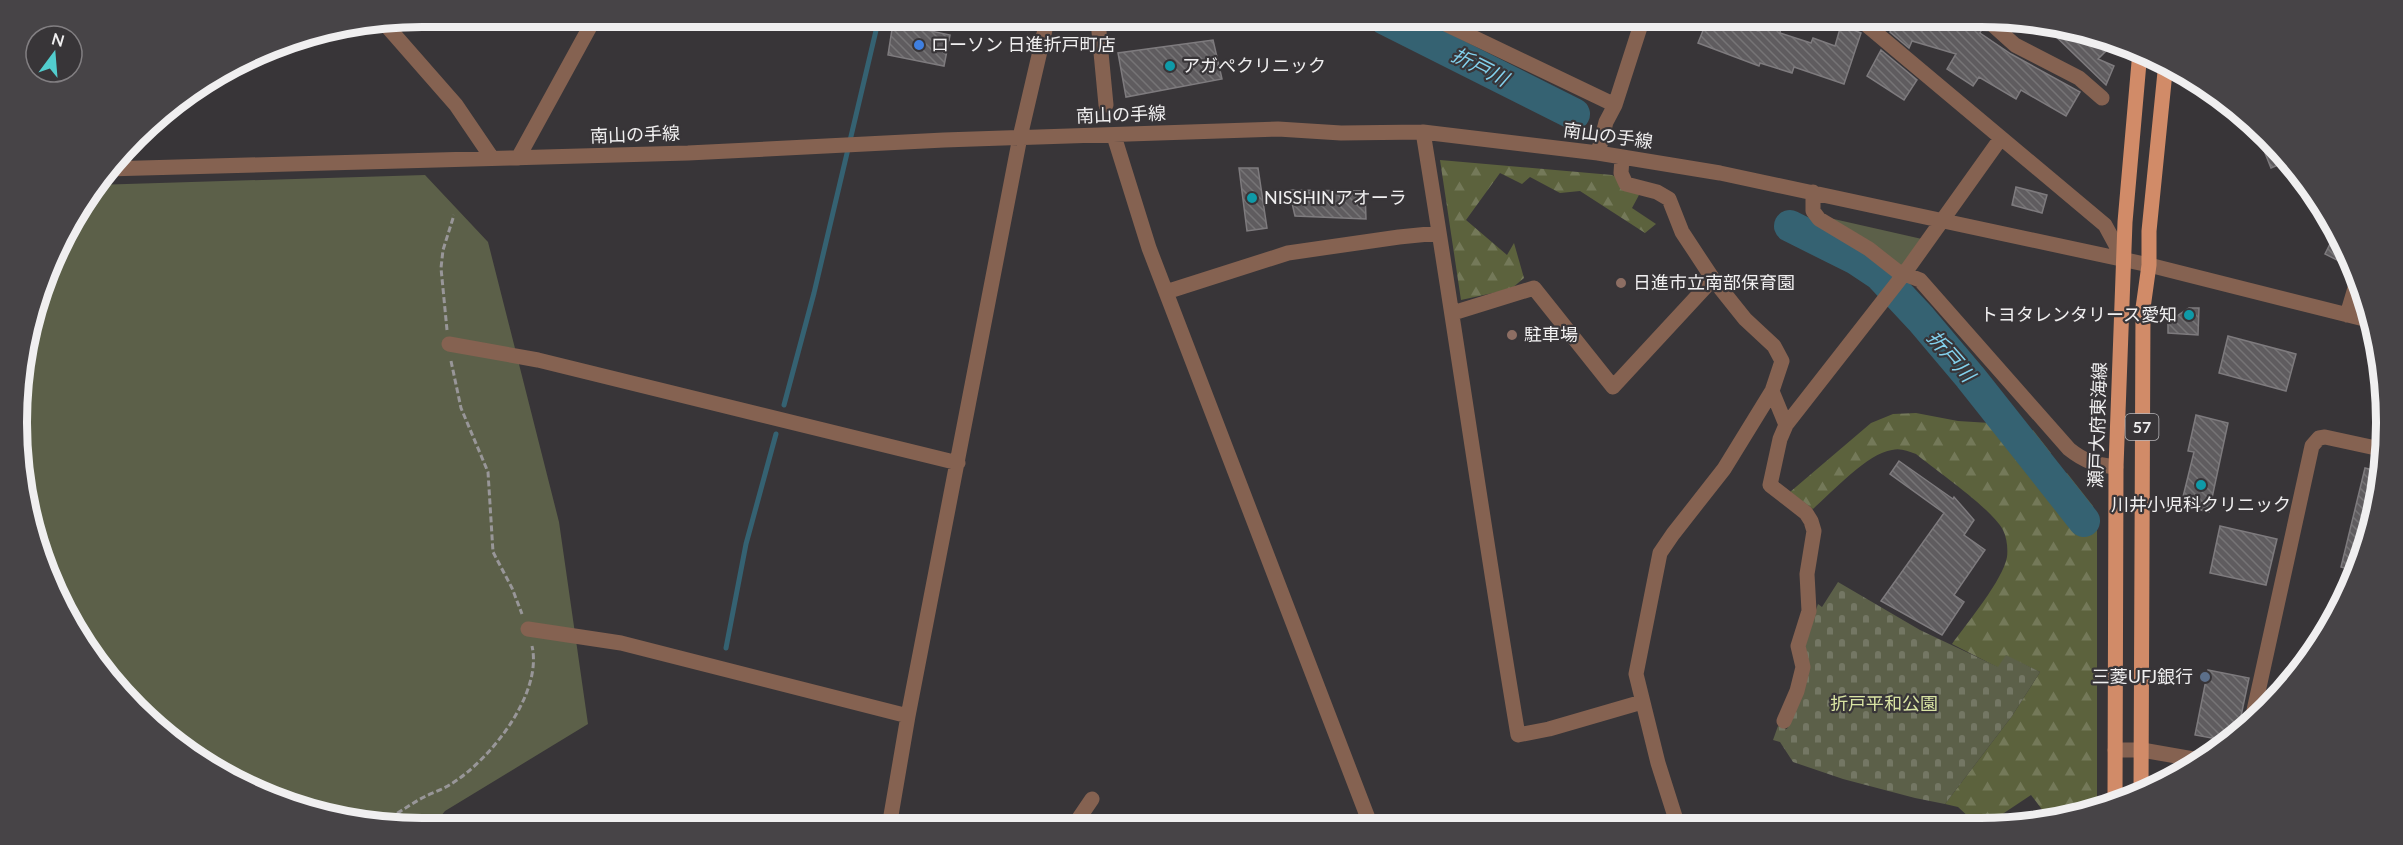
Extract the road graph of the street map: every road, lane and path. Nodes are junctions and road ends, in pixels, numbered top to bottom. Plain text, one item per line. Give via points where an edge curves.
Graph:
1 (590, 27) edge
2 (1046, 27) edge
3 (1099, 27) edge
4 (1452, 27) edge
5 (1640, 27) edge
6 (1869, 27) edge
7 (1996, 28) edge
8 (389, 29) edge
9 (2139, 60) edge
10 (2165, 73) edge
11 (2102, 98) dead end
12 (1106, 105) dead end
13 (1615, 105) junction
14 (1423, 132) junction
15 (1114, 136) junction
16 (1020, 137) junction
17 (2001, 138) junction
18 (1598, 153) junction
19 (492, 158) junction
20 (518, 158) junction
21 (1622, 158) junction
22 (120, 169) edge
23 (1813, 192) junction
24 (454, 215) dead end
25 (1943, 221) junction
26 (1439, 233) junction
27 (2124, 260) junction
28 (2149, 265) junction
29 (1902, 276) junction
30 (1713, 279) junction
31 (1166, 292) junction
32 (2354, 292) edge
33 (1453, 313) junction
34 (2347, 315) junction
35 (2363, 319) edge
36 (448, 344) junction
37 (1772, 391) junction
38 (1786, 425) junction
39 (2375, 448) edge
40 (958, 463) junction
41 (2116, 467) junction
42 (528, 629) junction
43 (1642, 702) junction
44 (2255, 707) edge
45 (908, 716) junction
46 (1784, 721) dead end
47 (2115, 750) junction
48 (2142, 750) junction
49 (2189, 758) edge
50 (2141, 784) edge
51 (2115, 794) edge
52 (1092, 799) dead end
53 (392, 817) edge
54 (891, 818) edge
55 (1079, 818) edge
56 (1368, 818) edge
57 (1675, 818) edge

1 - 20 street
2 - 16 street
3 - 12 street
4 - 13 street
5 - 13 street
6 - 17 street
7 - 11 street via 2015,45 2079,78
8 - 19 street via 456,105
9 - 27 main road, 瀬戸大府東海線 / 57
10 - 28 main road, 57
13 - 18 street
14 - 15 street, 南山の手線 via 1278,129
14 - 18 street, 南山の手線
14 - 26 street
15 - 16 street, 南山の手線
15 - 31 street
16 - 20 street, 南山の手線
16 - 40 street
17 - 25 street
17 - 27 street via 2105,225
18 - 21 street, 南山の手線
19 - 20 street, 南山の手線
19 - 22 street, 南山の手線
21 - 23 street, 南山の手線
21 - 30 street via 1621,173 1626,184 1669,199 1682,232
23 - 25 street, 南山の手線
23 - 29 street via 1813,211 1819,219 1869,249
24 - 36 path via 441,268
25 - 27 street, 南山の手線
25 - 29 street
26 - 31 street via 1288,253
26 - 33 street
27 - 28 street, 南山の手線
27 - 41 main road, 瀬戸大府東海線 / 57
28 - 34 street, 南山の手線
28 - 48 main road, 57 via 2143,308
29 - 38 street
29 - 41 street via 1920,280 2069,449 2096,465
30 - 33 street via 1613,387 1534,288
30 - 37 street via 1745,319 1774,346 1782,361
31 - 56 street
32 - 34 street
33 - 43 street via 1518,735
34 - 35 street, 南山の手線
36 - 40 street via 538,360
36 - 42 path via 461,408 488,472 493,552
37 - 38 street
37 - 43 street via 1724,469 1660,553 1636,674
38 - 46 street via 1770,485 1806,513 1814,531 1807,574 1809,611 1798,646 1803,667
39 - 44 street via 2325,437 2312,446
40 - 45 street
41 - 47 main road, 瀬戸大府東海線 / 57
42 - 45 street via 621,643
42 - 53 path via 534,654 532,675 508,727 489,752 451,784
43 - 57 street
45 - 54 street
47 - 48 street
47 - 51 main road, 瀬戸大府東海線 / 57
48 - 49 street
48 - 50 main road, 57
52 - 55 street

